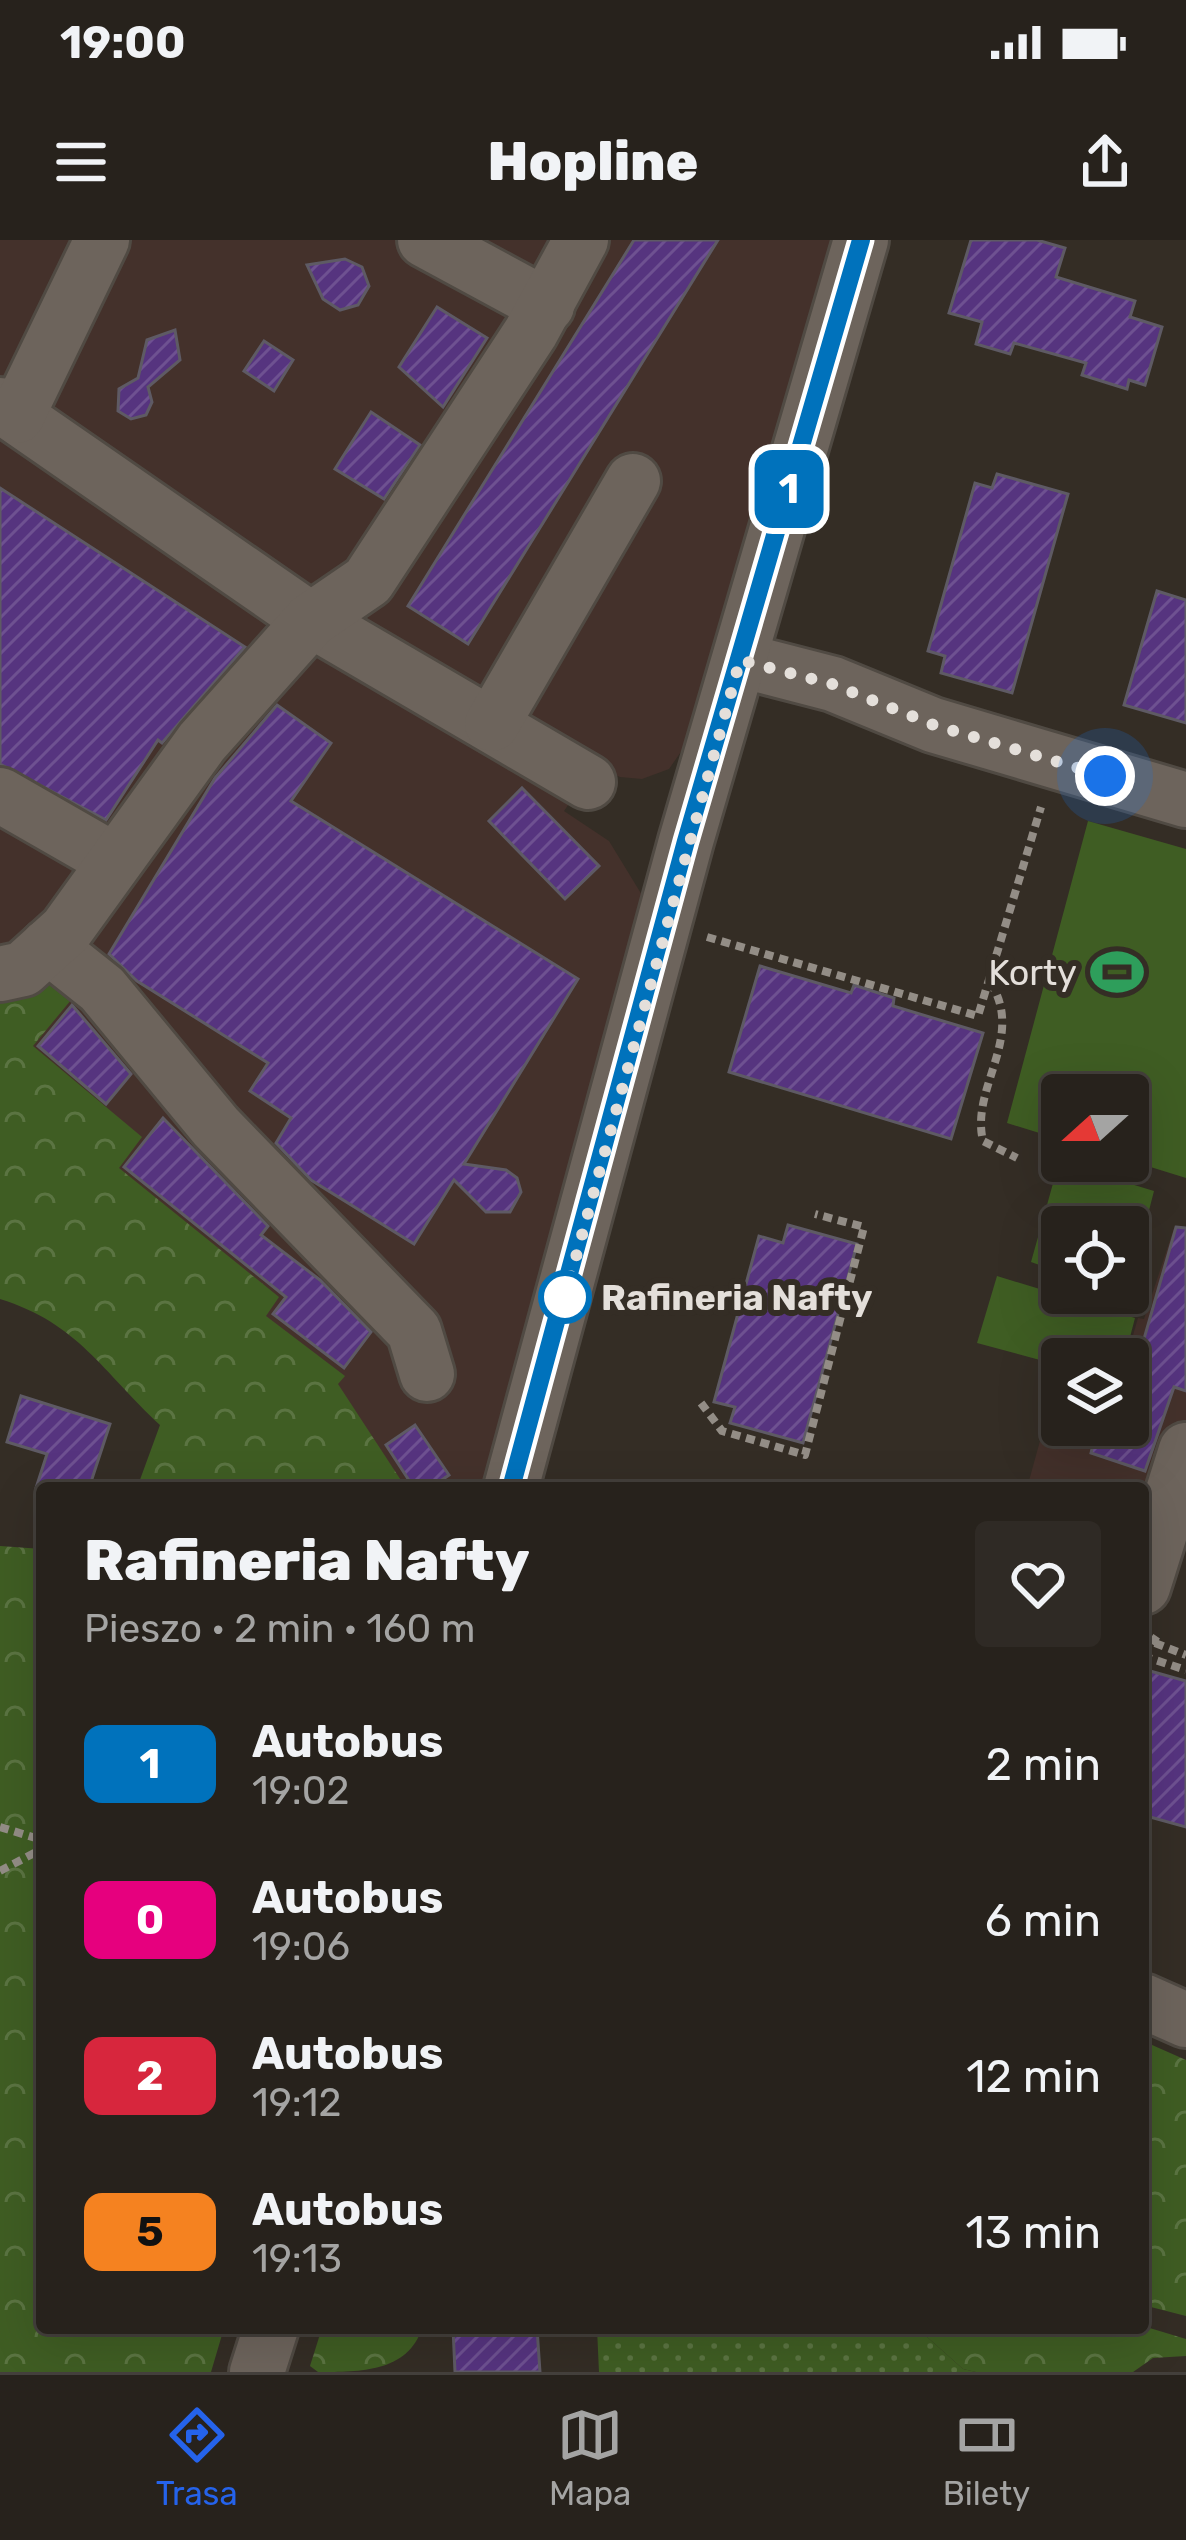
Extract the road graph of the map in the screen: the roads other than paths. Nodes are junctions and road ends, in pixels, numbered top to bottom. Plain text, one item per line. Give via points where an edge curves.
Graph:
1 (102, 240) edge
2 (424, 240) edge
3 (581, 240) edge
4 (861, 240) edge
5 (547, 306) junction
6 (9, 410) edge
7 (633, 482) dead end
8 (311, 620) junction
9 (740, 660) junction
10 (502, 708) junction
11 (588, 782) dead end
12 (0, 795) edge
13 (1186, 800) edge
14 (115, 861) junction
15 (48, 946) junction
16 (0, 974) edge
17 (427, 1374) dead end
18 (1186, 1450) edge
19 (513, 1482) edge
20 (1149, 1568) edge
21 (1149, 2003) edge
22 (1186, 2020) edge
23 (269, 2334) edge
24 (257, 2372) edge

1 - 6 street
2 - 5 street
3 - 5 street
4 - 9 street
5 - 8 street via 368,581
6 - 8 street
7 - 10 street
8 - 10 street
8 - 14 street via 202,742
9 - 13 street
9 - 19 street
10 - 11 street
12 - 14 street
14 - 15 street
15 - 16 street via 23,968
15 - 17 street via 102,989 216,1127 414,1331
18 - 20 street
21 - 22 street
23 - 24 street

